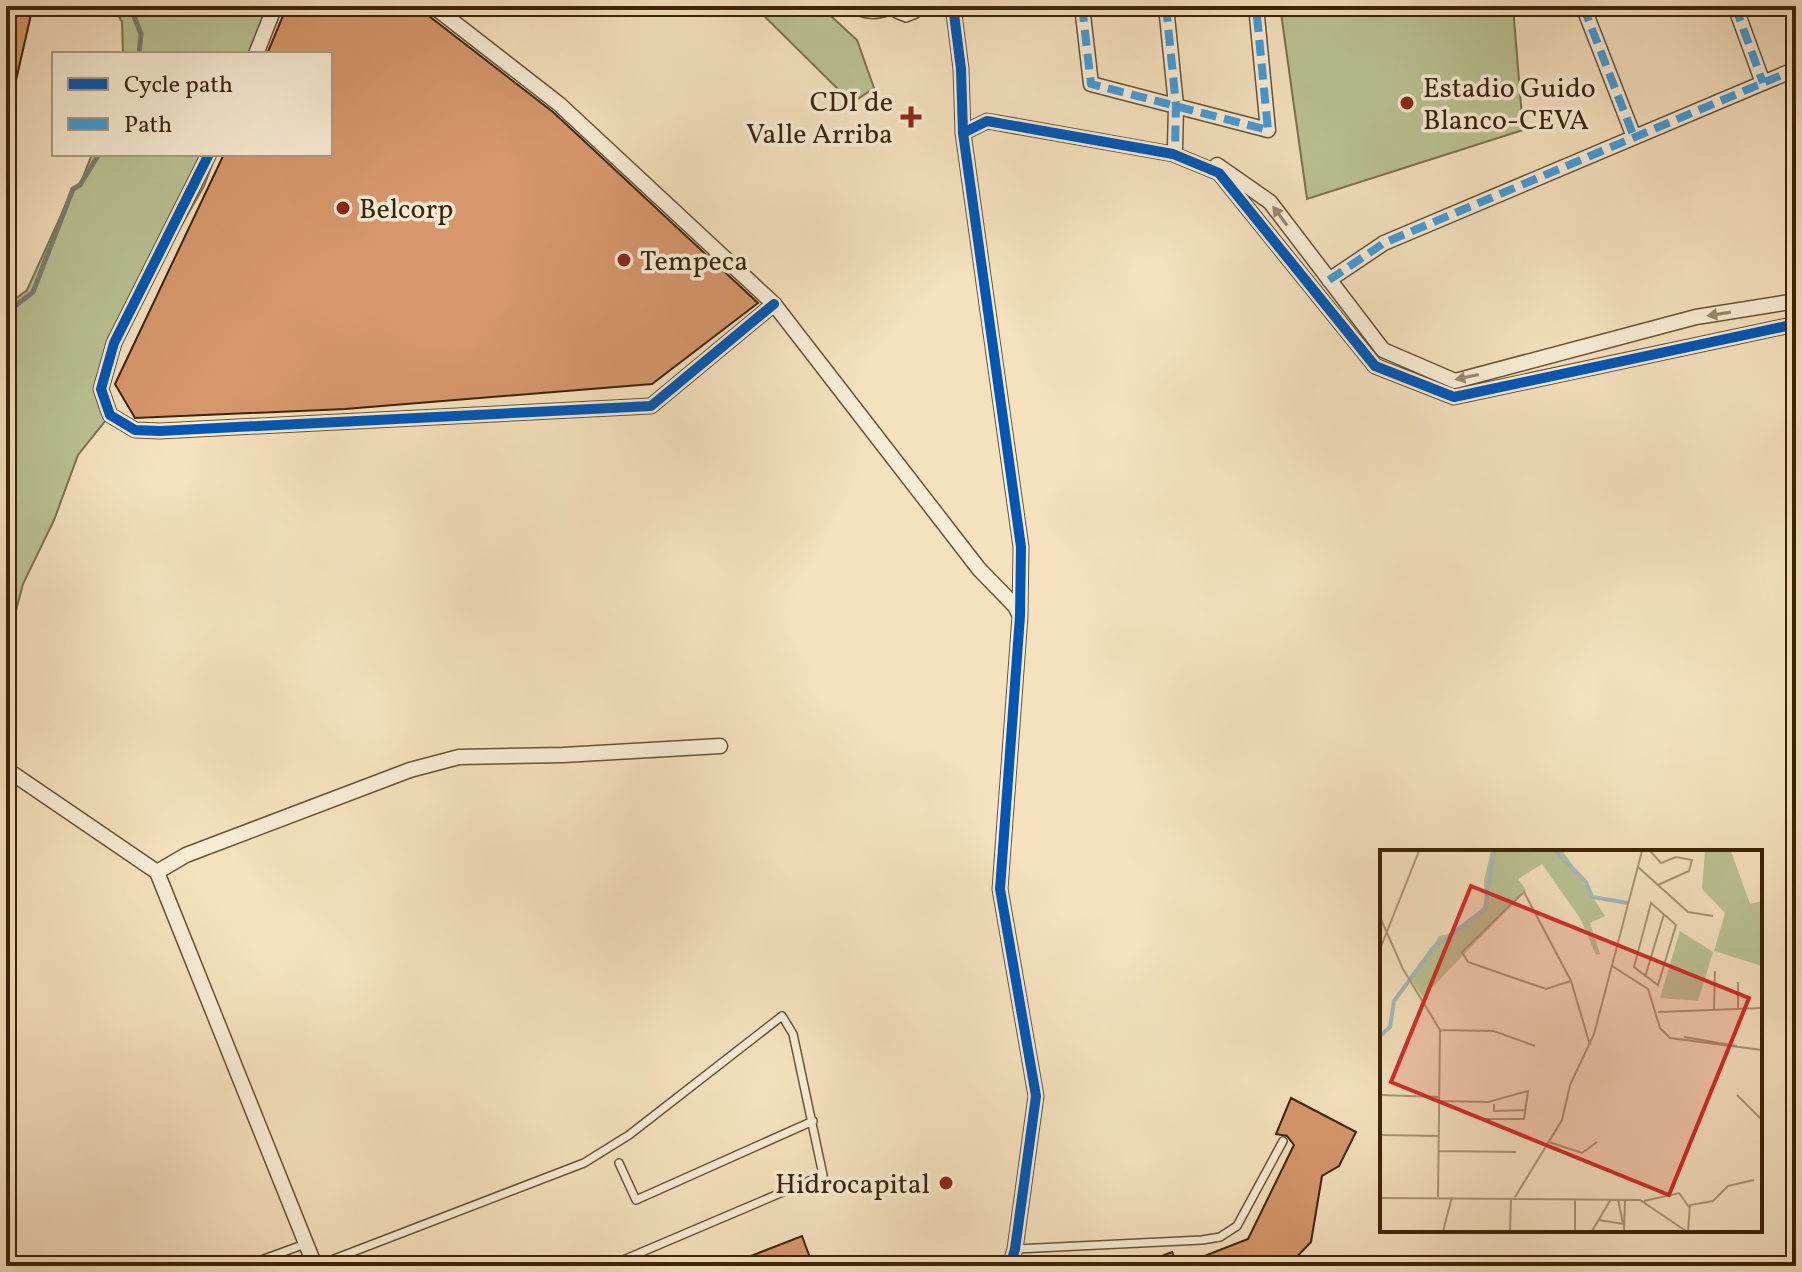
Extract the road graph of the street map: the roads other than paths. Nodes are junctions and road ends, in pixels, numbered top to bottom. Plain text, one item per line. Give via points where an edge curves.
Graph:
1 (275, 6) edge
2 (433, 6) edge
3 (850, 6) edge
4 (921, 6) edge
5 (953, 6) edge
6 (1082, 6) edge
7 (1166, 6) edge
8 (1256, 6) edge
9 (1583, 6) edge
10 (1735, 6) edge
11 (893, 8) edge
12 (257, 52) edge
13 (1796, 69) edge
14 (1763, 83) junction
15 (1176, 105) junction
16 (963, 128) junction
17 (1634, 137) junction
18 (1175, 148) junction
19 (208, 156) edge
20 (1329, 280) junction
21 (1796, 301) edge
22 (774, 304) junction
23 (1796, 324) edge
24 (1020, 616) junction
25 (720, 746) dead end
26 (6, 769) edge
27 (157, 872) junction
28 (813, 1121) junction
29 (1283, 1141) dead end
30 (619, 1163) dead end
31 (305, 1244) junction
32 (1015, 1249) junction
33 (1796, 1260) edge
34 (245, 1266) edge
35 (316, 1266) edge
36 (609, 1266) edge
37 (1010, 1266) edge
38 (1784, 1266) edge

1 - 12 street
2 - 22 street via 559,104
3 - 11 lane via 872,15
4 - 11 lane via 906,18
5 - 16 street
6 - 15 street via 1091,84
7 - 15 street
8 - 15 street via 1268,130
9 - 17 street
10 - 14 street
13 - 14 street
14 - 17 street
15 - 18 street
16 - 18 street via 985,114 1018,117
16 - 23 street via 987,121 1173,154 1219,173 1375,366 1454,397
16 - 24 street via 1021,547
17 - 20 street via 1384,243
20 -> 18 street via 1270,202 1222,167
19 - 22 street via 114,343 101,389 110,415 135,430 651,406
21 -> 20 street via 1696,317 1455,381 1383,350
22 - 24 street
24 - 32 street via 1000,889 1036,1096
25 - 27 street via 459,757 410,770 186,855
26 - 27 street
27 - 31 street
28 - 30 lane via 636,1200
28 - 35 lane via 793,1034 782,1016 629,1135 584,1163
28 - 36 lane via 823,1175
29 - 32 lane via 1237,1226 1220,1237
31 - 34 lane
31 - 35 street
32 - 37 street
33 - 38 lane

